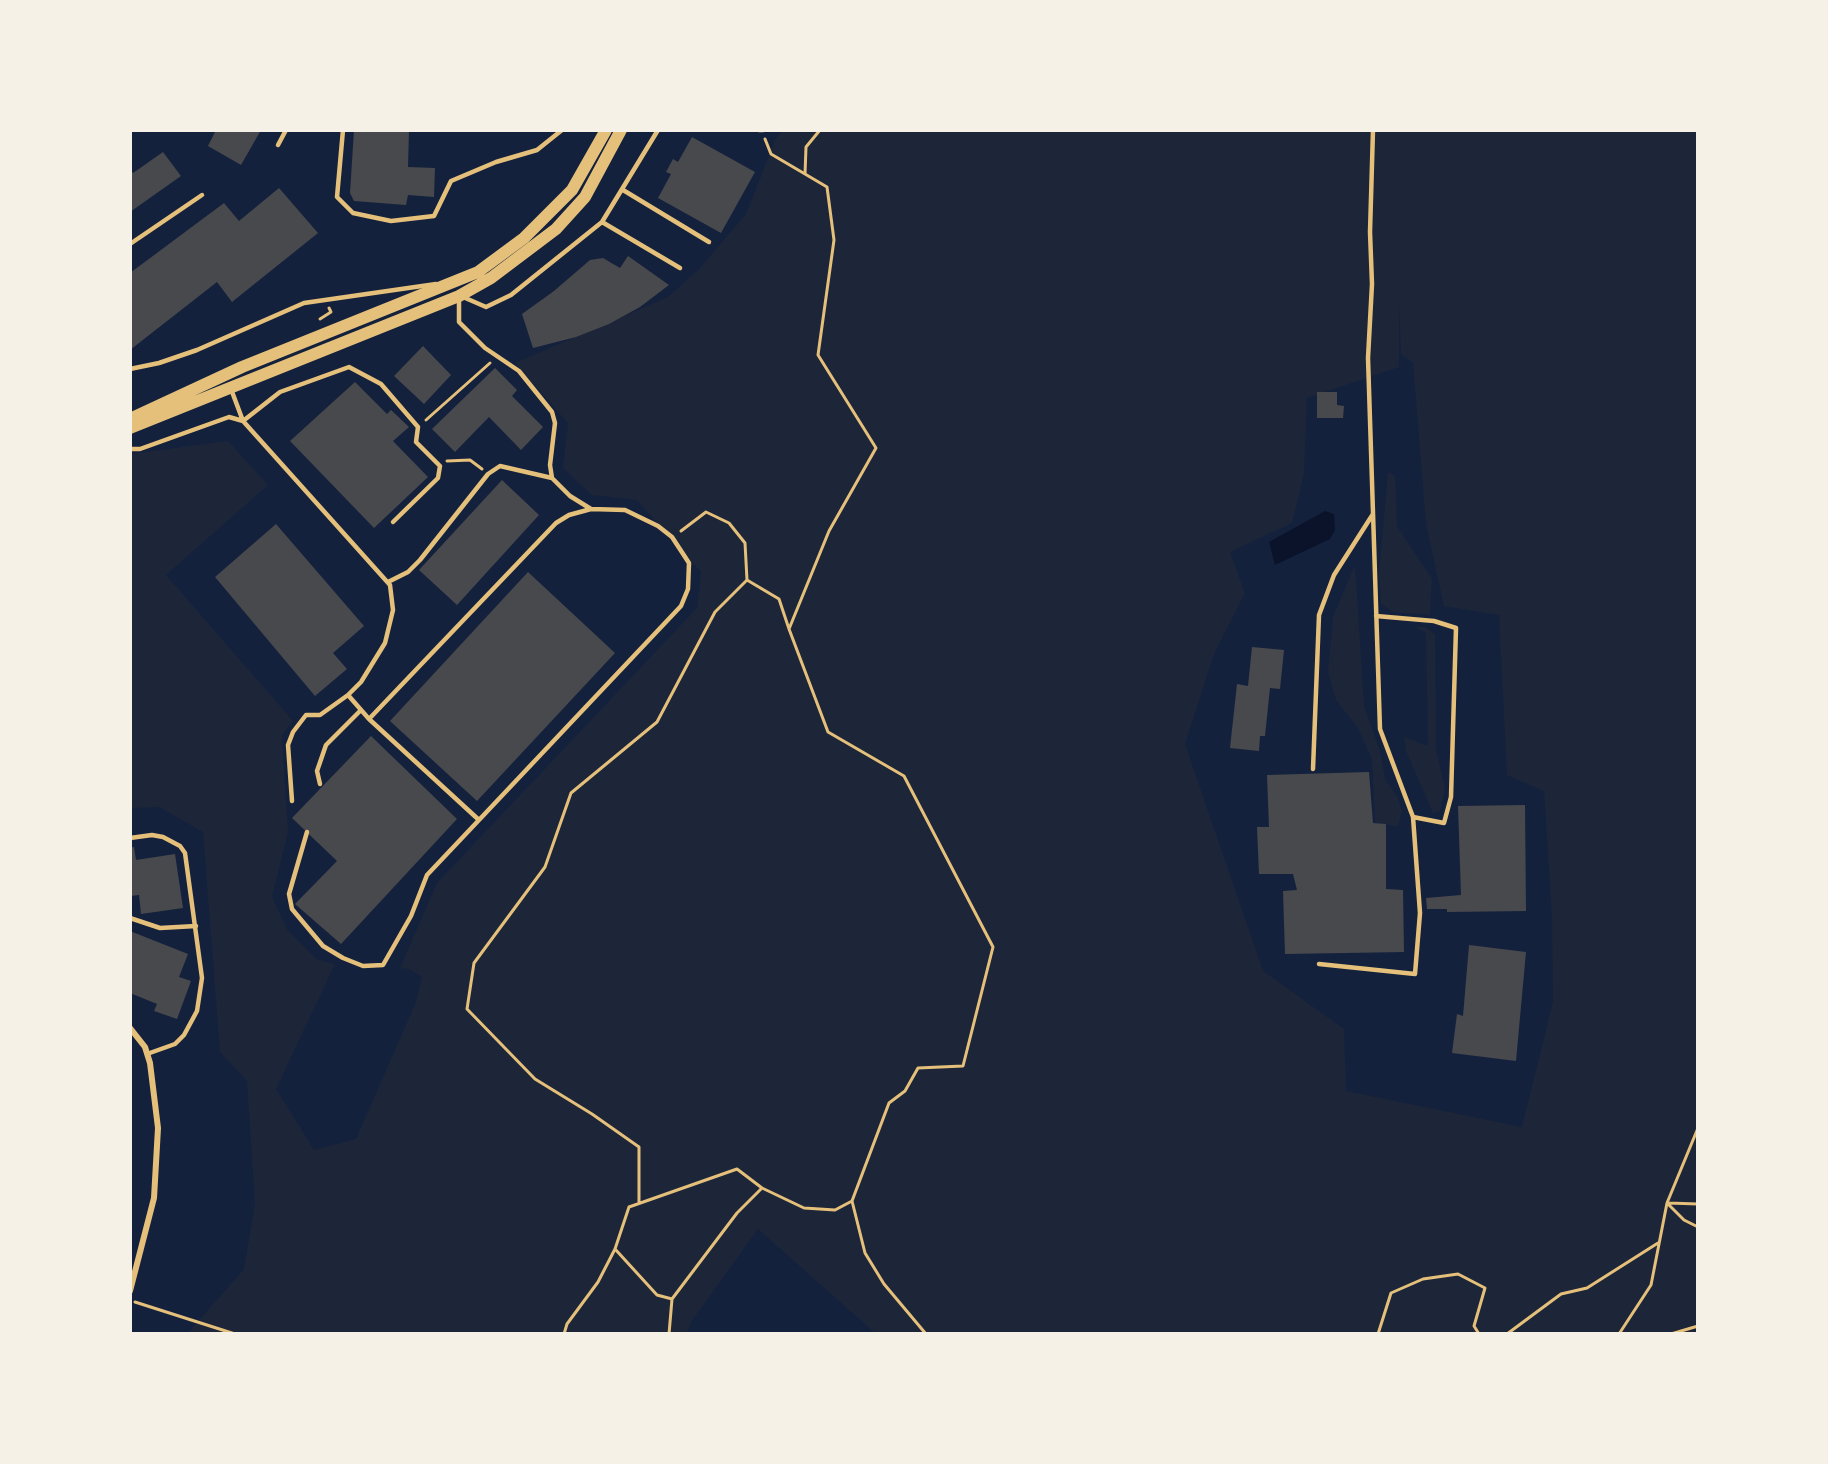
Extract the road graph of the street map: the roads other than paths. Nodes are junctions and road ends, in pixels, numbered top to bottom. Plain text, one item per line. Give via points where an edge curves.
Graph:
1 (286, 130) edge
2 (344, 130) edge
3 (562, 130) edge
4 (606, 130) edge
5 (621, 130) edge
6 (658, 130) edge
7 (1373, 130) edge
8 (278, 145) dead end
9 (623, 190) junction
10 (202, 195) dead end
11 (602, 222) junction
12 (709, 242) dead end
13 (130, 244) edge
14 (680, 268) dead end
15 (459, 280) junction
16 (459, 296) junction
17 (242, 367) junction
18 (130, 369) edge
19 (231, 389) junction
20 (130, 419) edge
21 (243, 421) junction
22 (130, 428) edge
23 (130, 449) edge
24 (552, 478) junction
25 (591, 509) junction
26 (1373, 514) junction
27 (393, 522) dead end
28 (388, 582) junction
29 (1376, 616) junction
30 (348, 695) junction
31 (361, 710) junction
32 (369, 719) junction
33 (1313, 770) dead end
34 (320, 784) dead end
35 (292, 801) dead end
36 (1413, 817) junction
37 (479, 820) junction
38 (307, 831) dead end
39 (130, 838) edge
40 (130, 918) edge
41 (196, 926) junction
42 (1319, 964) dead end
43 (130, 1028) edge
44 (147, 1054) junction
45 (130, 1291) edge

1 - 8 lane
2 - 3 lane via 337,197 353,213 391,221 434,216 452,181 537,150
4 - 15 main road via 572,190 524,238 478,272
5 - 16 main road via 585,197 556,229
6 - 9 lane
7 - 26 lane via 1368,358
9 - 11 lane
9 - 12 lane
10 - 13 lane
11 - 14 lane
11 - 16 lane via 511,295 486,307
15 - 17 main road
15 - 18 lane via 304,303 197,350
16 - 19 main road
16 - 24 lane via 459,322 485,348 519,371 552,412
17 - 19 main road
17 - 20 main road
19 - 21 lane
19 - 22 main road
21 - 23 lane via 229,417
21 - 27 lane via 280,392 349,367 381,384 418,427 416,442 440,466 438,478
21 - 28 lane
24 - 25 lane
24 - 28 lane via 500,466 488,474 420,560 408,572
25 - 32 lane via 556,523
25 - 37 lane via 625,510 672,537 689,563 688,589 681,606
26 - 29 lane
26 - 33 lane via 1334,575 1319,615
28 - 30 lane via 393,598 392,624 375,663
29 - 36 lane via 1380,729
29 - 36 lane via 1434,621 1456,628 1451,797 1444,823
30 - 31 lane
30 - 35 lane via 320,715 306,715 293,732 288,745
31 - 32 lane
31 - 34 lane via 326,745 317,771
32 - 37 lane
36 - 42 lane via 1420,913 1415,974
37 - 38 lane via 427,874 411,916 383,965 363,966 323,946 289,902
39 - 41 lane via 152,835 180,846 188,862
40 - 41 lane via 160,928
41 - 44 lane via 202,978 196,1011 175,1044
43 - 44 street
44 - 45 street via 156,1097 157,1160 147,1231

